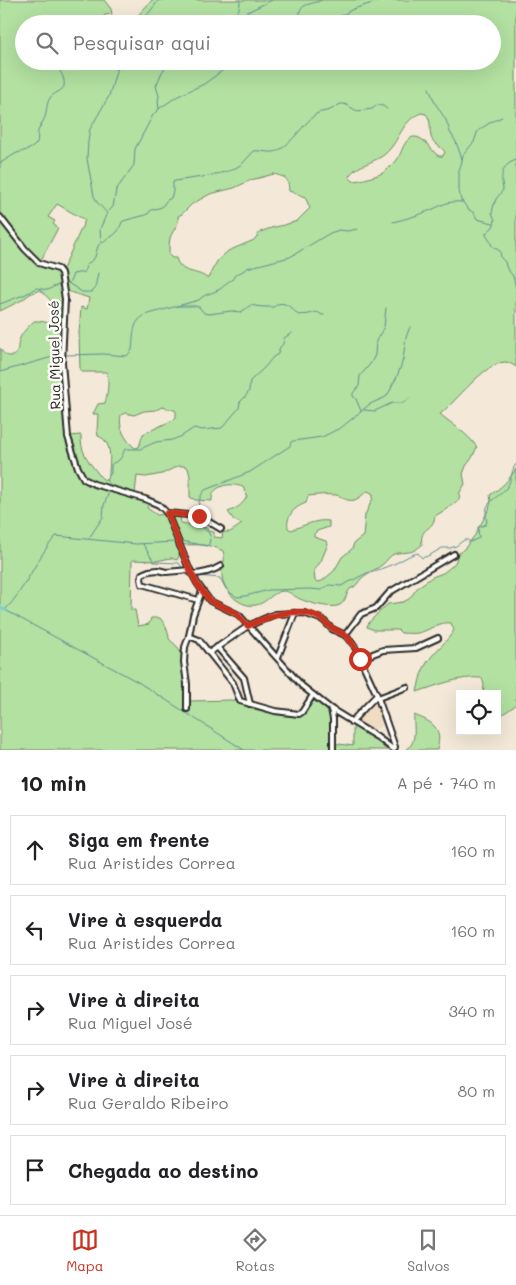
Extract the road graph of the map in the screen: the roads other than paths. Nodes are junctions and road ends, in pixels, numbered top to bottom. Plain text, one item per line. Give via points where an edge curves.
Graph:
1 (0, 218) edge
2 (167, 513) junction
3 (221, 529) dead end
4 (454, 554) dead end
5 (221, 566) dead end
6 (191, 572) junction
7 (202, 591) junction
8 (198, 600) junction
9 (295, 612) junction
10 (248, 626) junction
11 (345, 635) junction
12 (189, 636) junction
13 (438, 638) dead end
14 (217, 647) junction
15 (209, 653) junction
16 (278, 657) junction
17 (360, 659) junction
18 (407, 687) dead end
19 (313, 695) junction
20 (378, 696) junction
21 (250, 704) junction
22 (188, 708) dead end
23 (331, 709) junction
24 (351, 722) junction
25 (333, 750) edge

1 - 2 street, Rua Miguel José via 39,263 61,272 65,299 62,362 68,437 84,479 153,502
2 - 3 street via 199,516
2 - 6 street
4 - 11 street via 390,592 376,608 361,614
5 - 6 street via 201,574
6 - 7 street
6 - 8 street via 149,571 142,574 141,581 142,584
7 - 8 street
7 - 10 street via 210,601 236,613
8 - 12 street
9 - 10 street via 275,614
9 - 11 street via 323,620
9 - 16 street
10 - 14 street
10 - 16 street
11 - 17 street
12 - 15 street via 199,640
12 - 22 street via 184,662
13 - 17 street via 416,648 383,650
14 - 15 street
14 - 21 street via 244,678
15 - 21 street via 233,683 240,701
16 - 19 street
17 - 20 street
18 - 20 street
19 - 21 street via 298,714
19 - 23 street
20 - 24 street
20 - 24 street via 394,749
23 - 24 street
23 - 25 street

